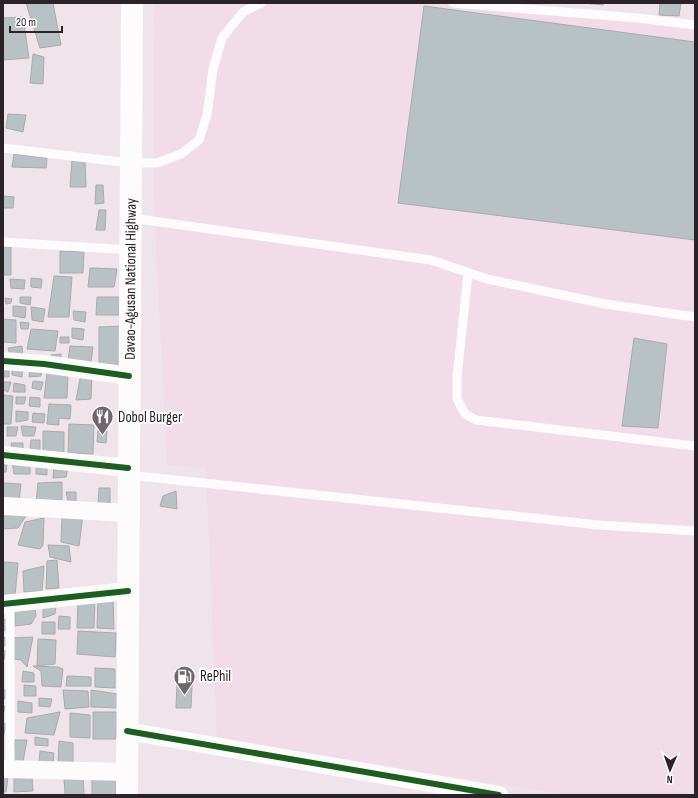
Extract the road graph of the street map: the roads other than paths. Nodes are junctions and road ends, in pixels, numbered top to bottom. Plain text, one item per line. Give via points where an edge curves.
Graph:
1 (132, 3) edge
2 (261, 3) edge
3 (453, 3) edge
4 (695, 25) edge
5 (3, 148) edge
6 (130, 163) junction
7 (130, 218) junction
8 (3, 242) edge
9 (130, 250) junction
10 (468, 273) junction
11 (695, 317) edge
12 (3, 361) edge
13 (129, 376) junction
14 (695, 446) edge
15 (3, 455) edge
16 (128, 472) junction
17 (3, 506) edge
18 (128, 513) junction
19 (695, 531) edge
20 (128, 591) junction
21 (7, 604) edge
22 (127, 731) junction
23 (6, 769) edge
24 (127, 772) junction
25 (127, 795) edge
26 (500, 795) edge

1 - 6 main road, Davao-Agusan National Highway
2 - 6 lane via 243,12 222,38 213,69 207,115 199,140 181,154 157,163
3 - 4 lane
5 - 6 lane
6 - 7 main road, Davao-Agusan National Highway
7 - 9 main road, Davao-Agusan National Highway
7 - 10 lane via 431,260
8 - 9 lane
9 - 13 main road, Davao-Agusan National Highway
10 - 11 lane via 605,304
10 - 14 lane via 457,378 457,399 465,414 476,420
12 - 13 street
13 - 16 main road, Davao-Agusan National Highway
15 - 16 street
16 - 18 main road, Davao-Agusan National Highway
16 - 19 lane via 599,525
17 - 18 street
18 - 20 main road, Davao-Agusan National Highway
20 - 21 street
20 - 22 main road, Davao-Agusan National Highway
21 - 23 lane
22 - 24 main road, Davao-Agusan National Highway
22 - 26 street
23 - 24 street
24 - 25 main road, Davao-Agusan National Highway

